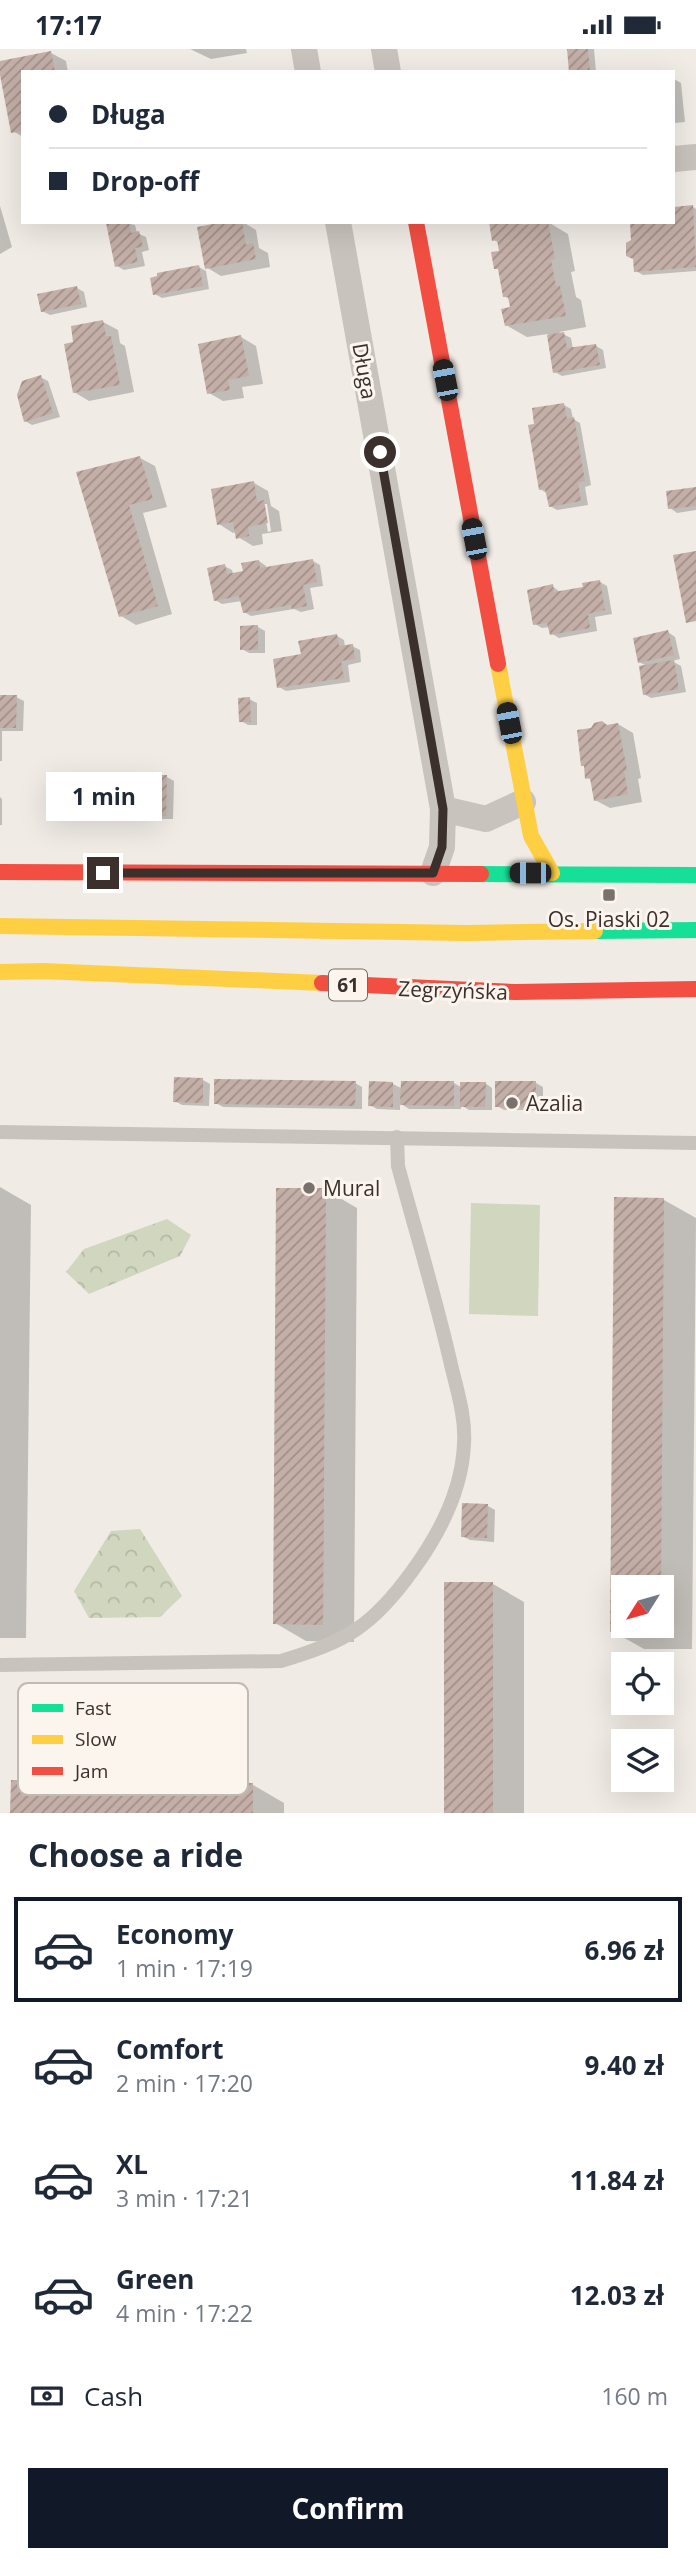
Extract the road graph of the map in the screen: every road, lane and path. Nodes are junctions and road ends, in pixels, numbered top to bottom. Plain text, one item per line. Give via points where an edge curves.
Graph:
1 (304, 49) edge
2 (384, 49) edge
3 (309, 70) edge
4 (388, 70) edge
5 (696, 157) edge
6 (675, 159) edge
7 (338, 224) edge
8 (416, 224) edge
9 (523, 802) junction
10 (443, 809) junction
11 (0, 872) edge
12 (433, 873) junction
13 (552, 873) junction
14 (696, 874) edge
15 (0, 926) edge
16 (696, 930) edge
17 (0, 972) edge
18 (696, 989) edge
19 (0, 1132) edge
20 (397, 1137) junction
21 (696, 1143) edge
22 (0, 1665) edge

1 - 3 street
2 - 4 street
5 - 6 street
7 - 10 street, Długa
8 - 9 main road
9 - 10 street via 486,819
9 - 13 main road via 531,836
10 - 12 street, Długa via 442,847
11 - 12 main road
12 - 13 main road
13 - 14 main road
15 - 16 main road via 467,933
17 - 18 main road, Zegrzyńska / 61 via 515,992
19 - 20 lane
20 - 21 lane
20 - 22 lane via 398,1166 463,1415 464,1444 451,1503 432,1544 409,1576 354,1633 325,1649 281,1661

